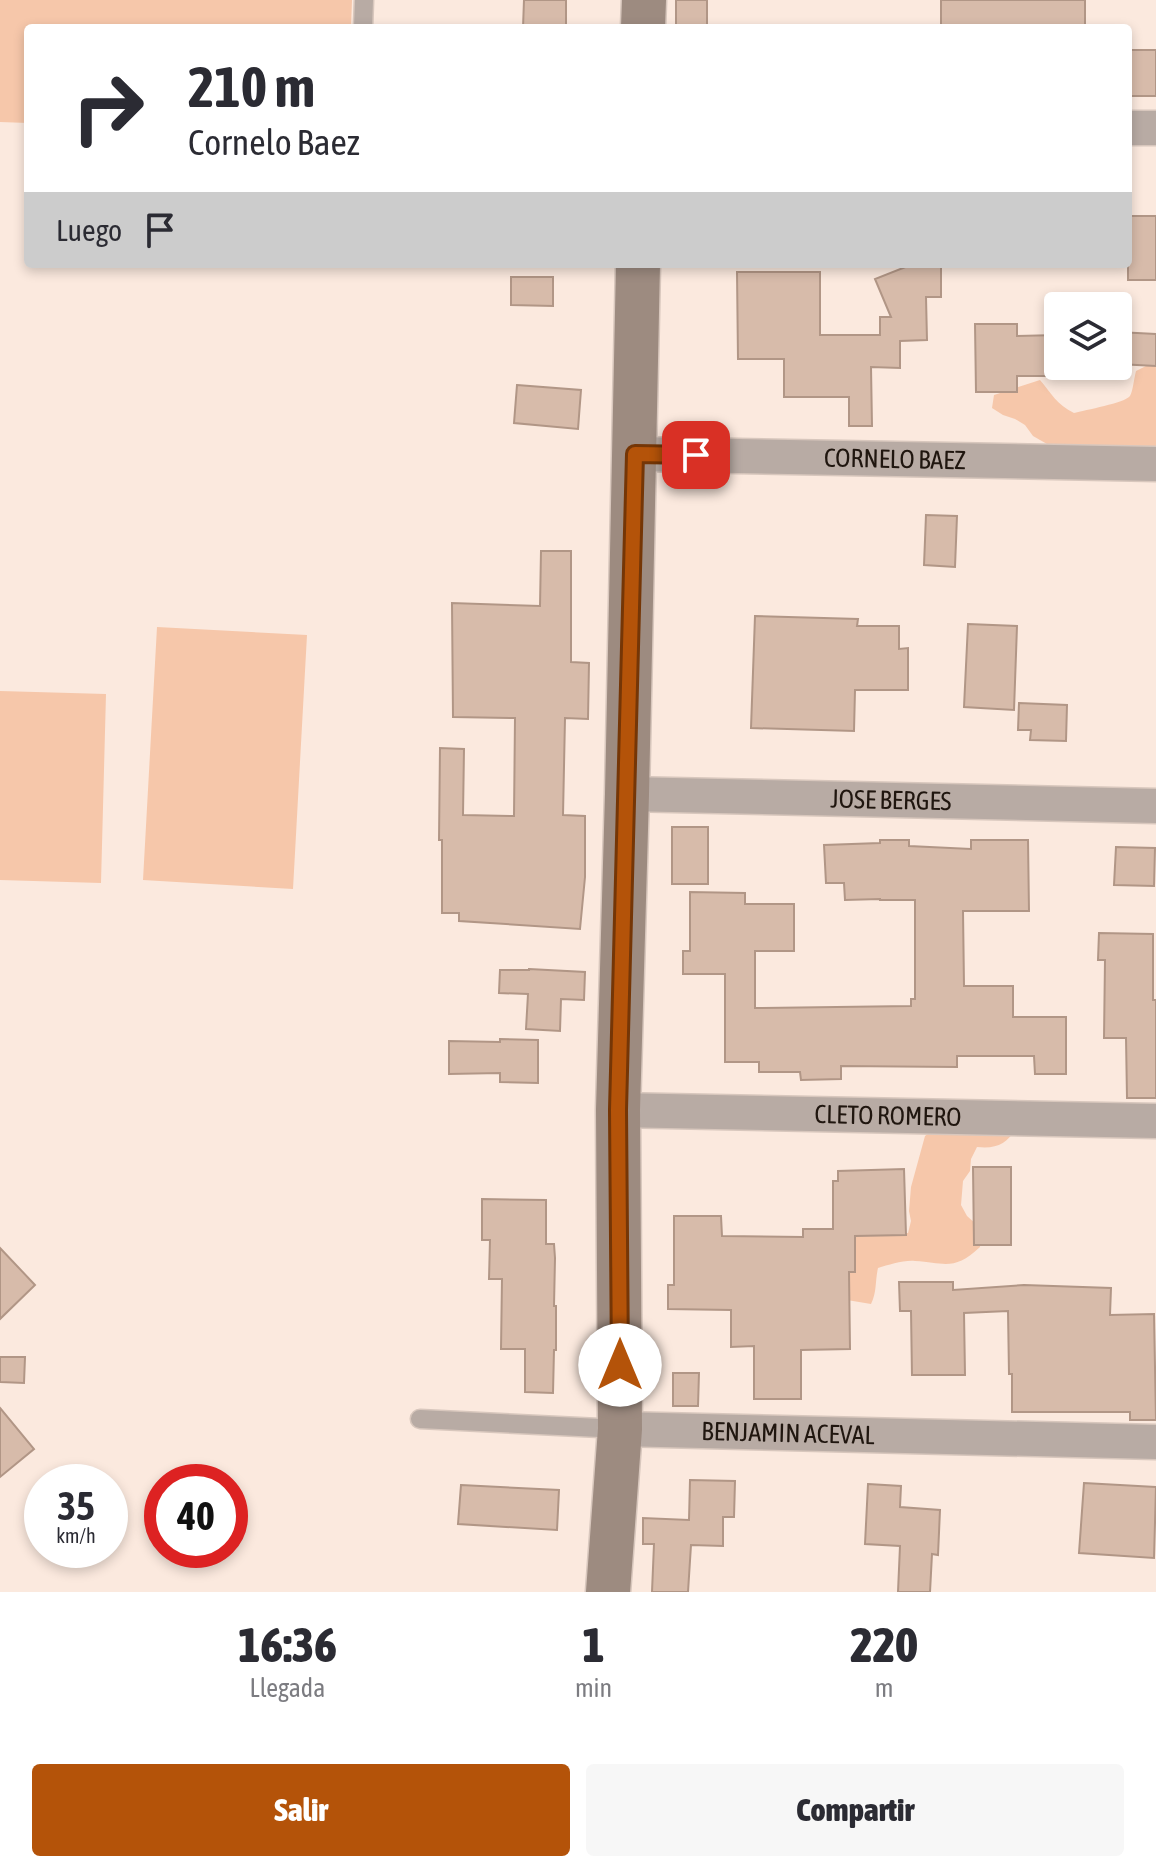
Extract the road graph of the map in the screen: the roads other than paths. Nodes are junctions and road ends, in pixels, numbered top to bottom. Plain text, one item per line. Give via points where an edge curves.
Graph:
1 (364, 0) edge
2 (644, 0) edge
3 (363, 24) edge
4 (643, 24) edge
5 (1132, 128) edge
6 (1156, 128) edge
7 (638, 268) edge
8 (635, 454) junction
9 (1156, 464) edge
10 (627, 794) junction
11 (1156, 806) edge
12 (618, 1110) junction
13 (1156, 1121) edge
14 (420, 1419) dead end
15 (620, 1429) junction
16 (1156, 1442) edge
17 (608, 1592) edge

1 - 3 lane
2 - 4 street
5 - 6 street
7 - 8 street
8 - 9 street, CORNELO BAEZ
8 - 10 street
10 - 11 street, JOSE BERGES
10 - 12 street
12 - 13 street, CLETO ROMERO
12 - 15 street
14 - 15 lane, BENJAMIN ACEVAL
15 - 16 street, BENJAMIN ACEVAL
15 - 17 street

